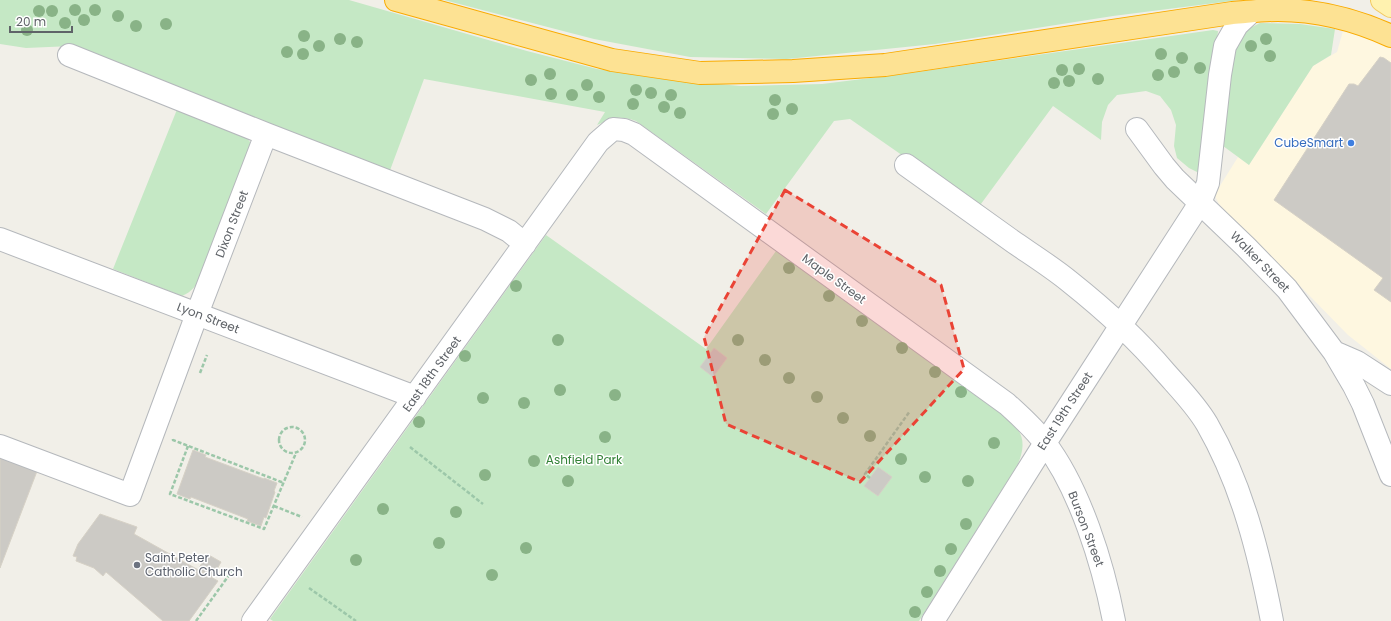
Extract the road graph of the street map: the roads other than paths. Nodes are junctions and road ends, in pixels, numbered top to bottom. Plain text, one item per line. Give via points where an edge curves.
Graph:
1 (396, 0) edge
2 (1382, 0) edge
3 (1391, 6) edge
4 (1251, 12) junction
5 (1391, 36) edge
6 (69, 55) dead end
7 (613, 129) joint
8 (1137, 129) dead end
9 (266, 134) junction
10 (906, 165) dead end
11 (1200, 203) junction
12 (0, 238) edge
13 (525, 244) junction
14 (197, 314) junction
15 (1121, 326) junction
16 (1334, 352) junction
17 (1391, 384) edge
18 (415, 397) junction
19 (1045, 443) junction
20 (0, 446) edge
21 (1391, 475) edge
22 (253, 621) edge
23 (933, 621) edge
24 (1114, 621) edge
25 (1272, 621) edge

1 - 4 highway via 612,60 700,73 793,71 885,65
2 - 3 main road
4 - 5 highway via 1308,12 1342,18 1376,28
4 - 11 street, East 19th Street via 1237,25 1225,46 1208,183
6 - 9 street
7 - 13 street, East 18th Street via 598,142
7 - 19 street, Maple Street via 634,134 1007,404
8 - 11 street, Walker Street via 1164,166
9 - 13 street via 485,219 509,231
9 - 14 street, Dixon Street
10 - 15 street via 1070,281
11 - 15 street, East 19th Street
11 - 16 street, Walker Street via 1287,289
12 - 14 street, Lyon Street
13 - 18 street, East 18th Street
14 - 18 street, Lyon Street
14 - 20 street, Dixon Street via 130,495
15 - 19 street, East 19th Street
15 - 25 street via 1156,362 1207,423 1238,490 1248,520
16 - 17 street, Walker Street via 1357,362
16 - 21 street via 1371,422
18 - 22 street, East 18th Street
19 - 23 street, East 19th Street
19 - 24 street, Burson Street via 1058,461 1080,509 1102,572

